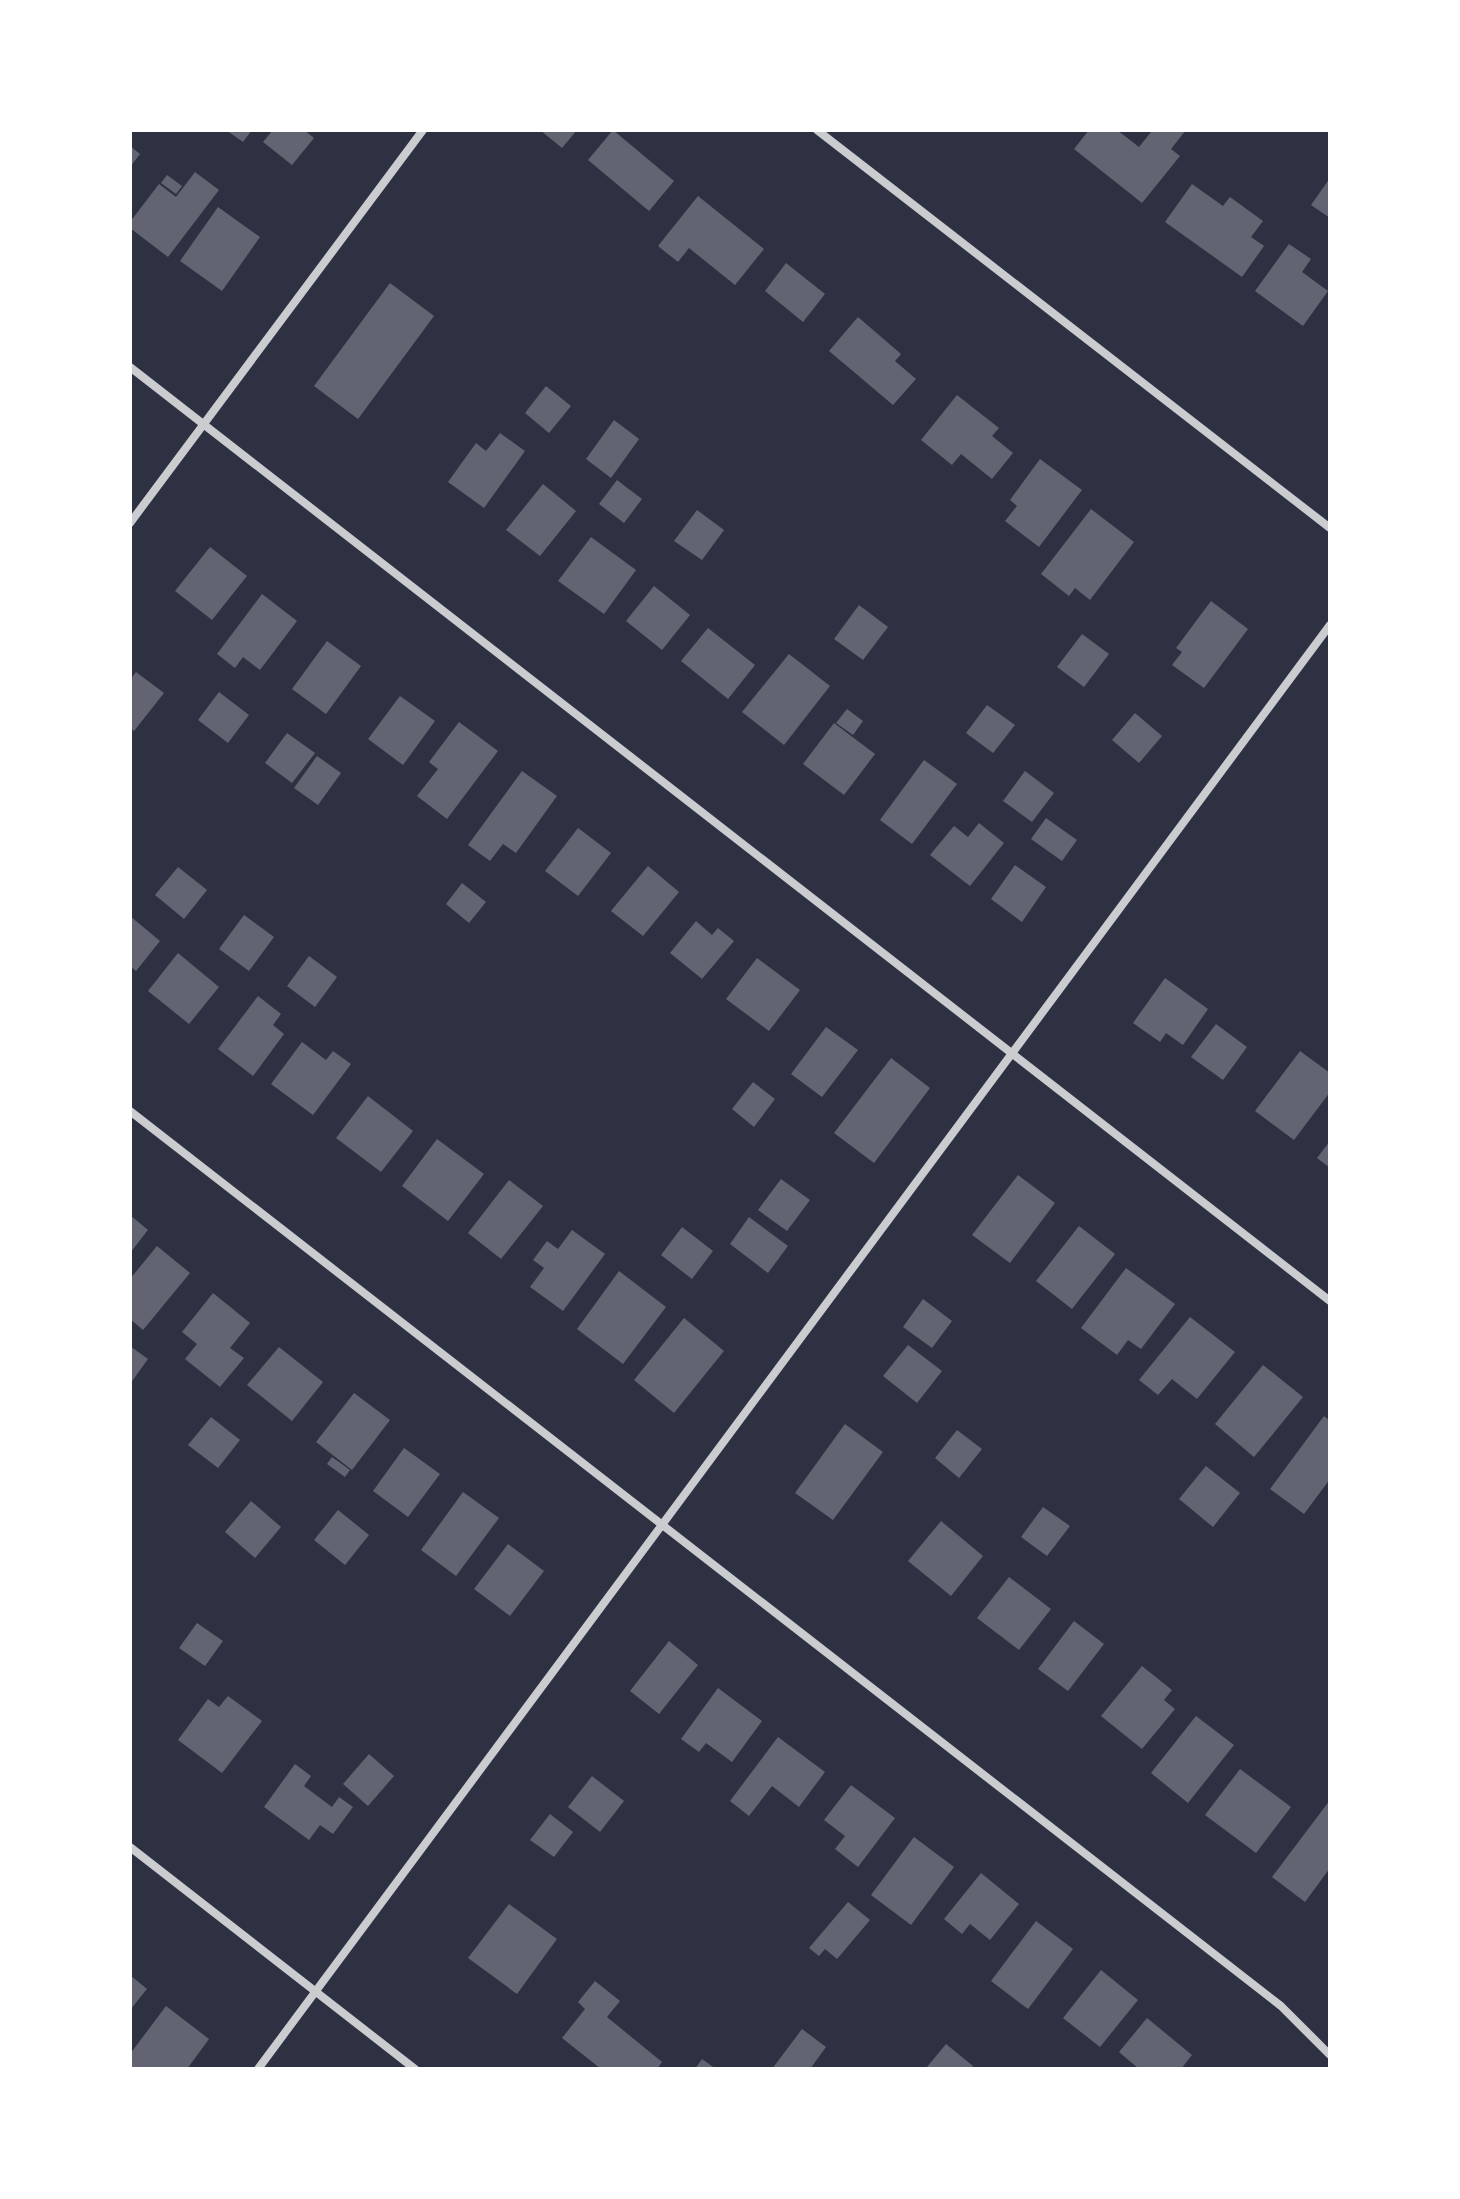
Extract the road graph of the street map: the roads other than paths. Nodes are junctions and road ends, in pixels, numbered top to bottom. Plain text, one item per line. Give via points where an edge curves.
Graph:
1 (423, 130) edge
2 (817, 130) edge
3 (130, 367) edge
4 (204, 424) junction
5 (130, 523) edge
6 (1330, 528) edge
7 (1330, 625) edge
8 (1011, 1054) junction
9 (130, 1111) edge
10 (1330, 1301) edge
11 (661, 1525) junction
12 (130, 1847) edge
13 (315, 1991) junction
14 (1330, 2055) edge
15 (258, 2069) edge
16 (415, 2069) edge

1 - 4 street
2 - 6 street
3 - 4 street
4 - 5 street
4 - 8 street
7 - 8 street
8 - 10 street
8 - 11 street
9 - 11 street
11 - 13 street
11 - 14 street via 1281,2006
12 - 13 street
13 - 15 street
13 - 16 street

